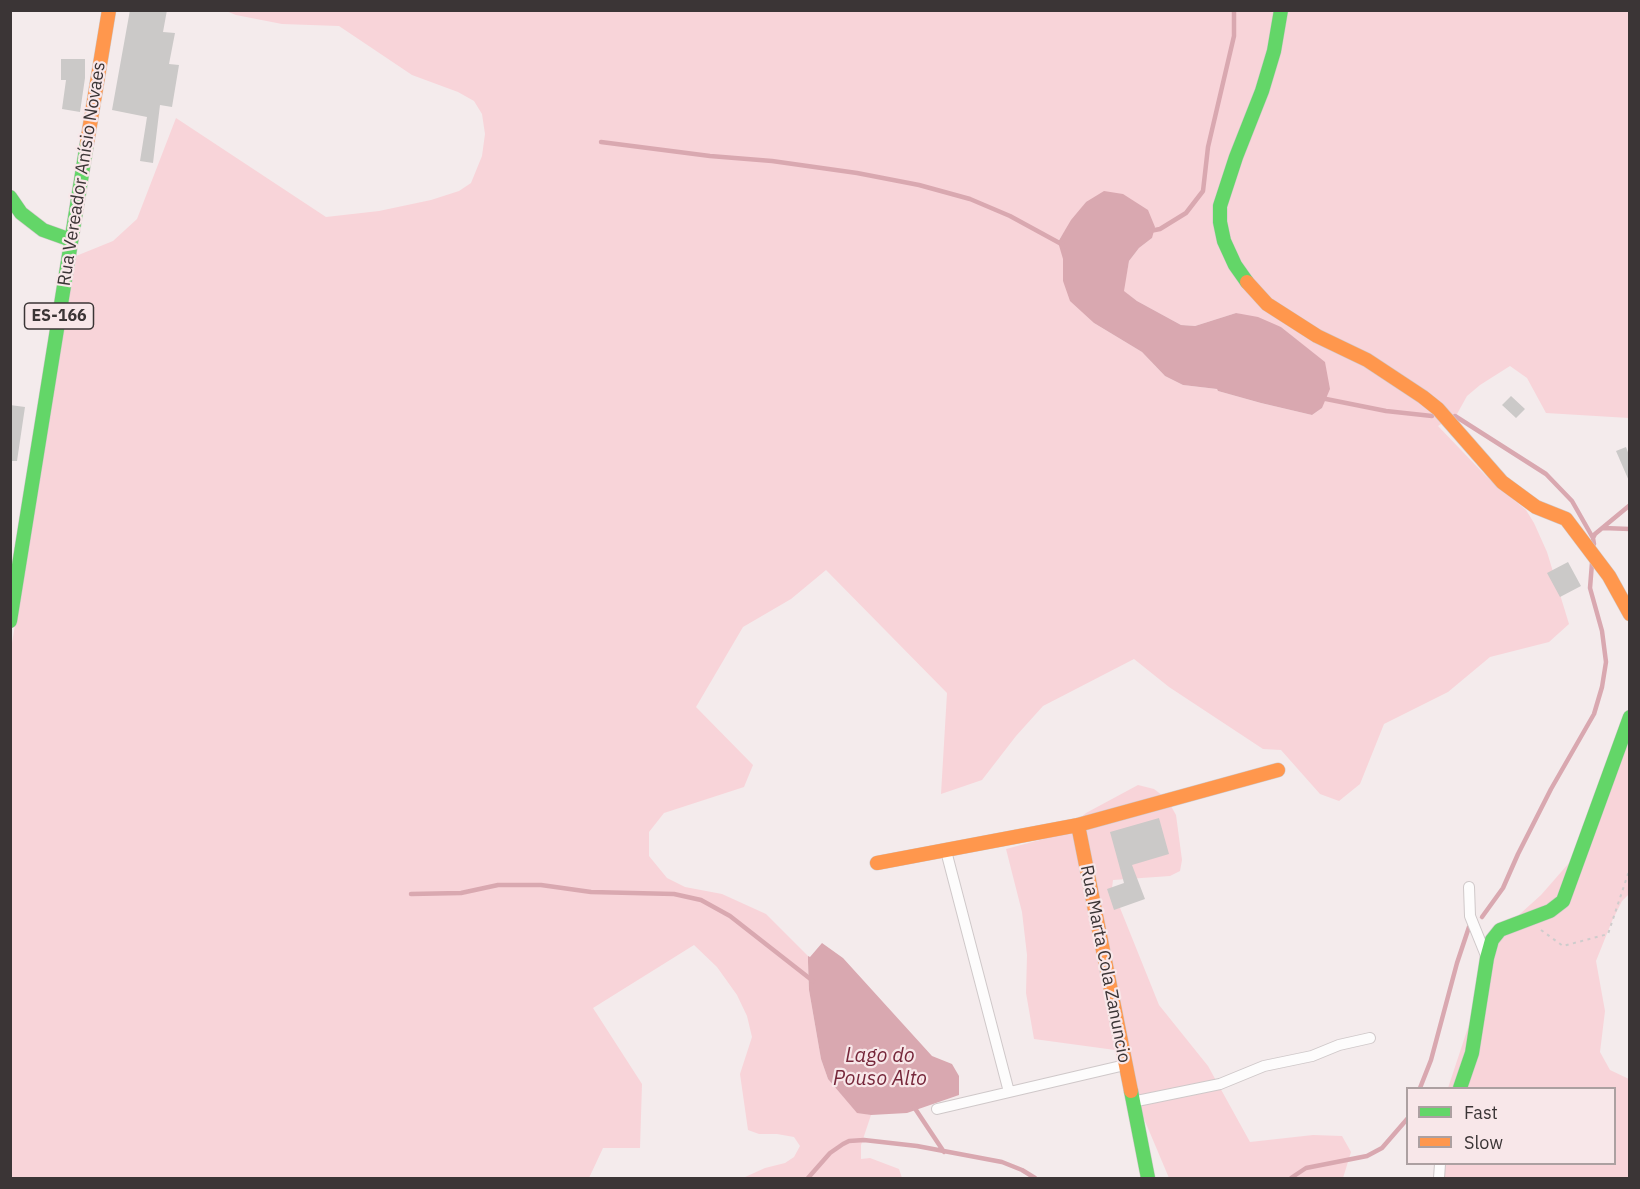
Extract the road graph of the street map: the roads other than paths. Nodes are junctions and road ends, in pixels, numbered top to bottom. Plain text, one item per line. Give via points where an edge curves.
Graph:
1 (109, 10) edge
2 (1281, 10) edge
3 (10, 197) edge
4 (71, 240) junction
5 (1629, 614) edge
6 (10, 621) edge
7 (1629, 717) edge
8 (1278, 770) dead end
9 (1078, 825) junction
10 (946, 851) junction
11 (877, 863) dead end
12 (1469, 887) dead end
13 (1487, 958) junction
14 (1370, 1038) dead end
15 (1125, 1065) junction
16 (1461, 1087) edge
17 (1009, 1092) junction
18 (1132, 1102) junction
19 (938, 1109) dead end
20 (1148, 1179) edge

1 - 4 street, Rua Vereador Anísio Novaes / ES-166
2 - 5 street via 1265,81 1220,206 1224,241 1235,265 1267,304 1423,397 1502,482 1536,507 1566,519 1598,559
3 - 4 street via 21,213 43,230
4 - 6 street, Rua Vereador Anísio Novaes / ES-166
7 - 13 street via 1563,901 1550,911 1500,930 1492,940
8 - 9 street
9 - 10 street
9 - 15 street, Rua Marta Cola Zanuncio
10 - 11 street
10 - 17 street
12 - 13 street via 1470,916
13 - 16 street via 1472,1053
14 - 18 street via 1264,1066 1220,1084
15 - 17 street
15 - 18 street, Rua Marta Cola Zanuncio
17 - 19 street
18 - 20 street, Rua Marta Cola Zanuncio

